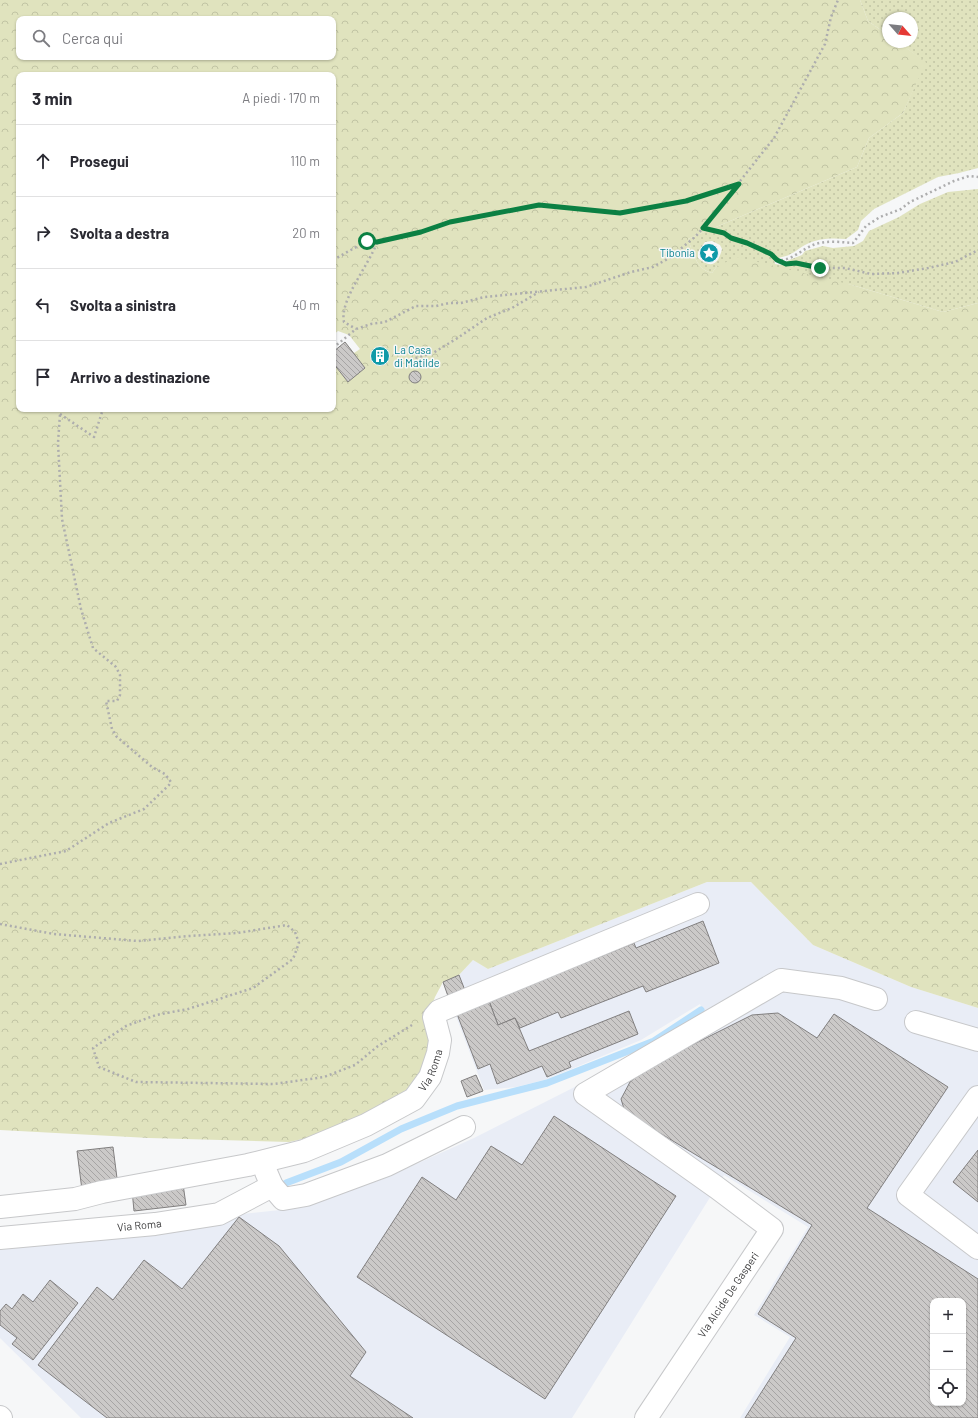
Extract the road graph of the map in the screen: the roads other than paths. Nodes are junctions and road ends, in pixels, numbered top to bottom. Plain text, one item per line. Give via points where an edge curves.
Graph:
1 (698, 904) dead end
2 (876, 999) dead end
3 (916, 1022) dead end
4 (978, 1040) edge
5 (978, 1097) edge
6 (464, 1127) dead end
7 (261, 1162) junction
8 (272, 1186) junction
9 (0, 1207) edge
10 (0, 1238) edge
11 (978, 1248) edge
12 (646, 1418) edge

1 - 7 street, Via Roma via 439,1011 425,1020 440,1040 430,1077 414,1099 366,1126 304,1151
2 - 12 street, Via Alcide De Gasperi via 841,988 781,980 585,1094 716,1186 772,1229
3 - 4 street
5 - 11 street via 908,1195
6 - 8 street via 387,1165 306,1195 283,1199
7 - 8 street
7 - 9 street, Via Roma via 75,1198
8 - 10 street, Via Roma via 218,1214 154,1224

